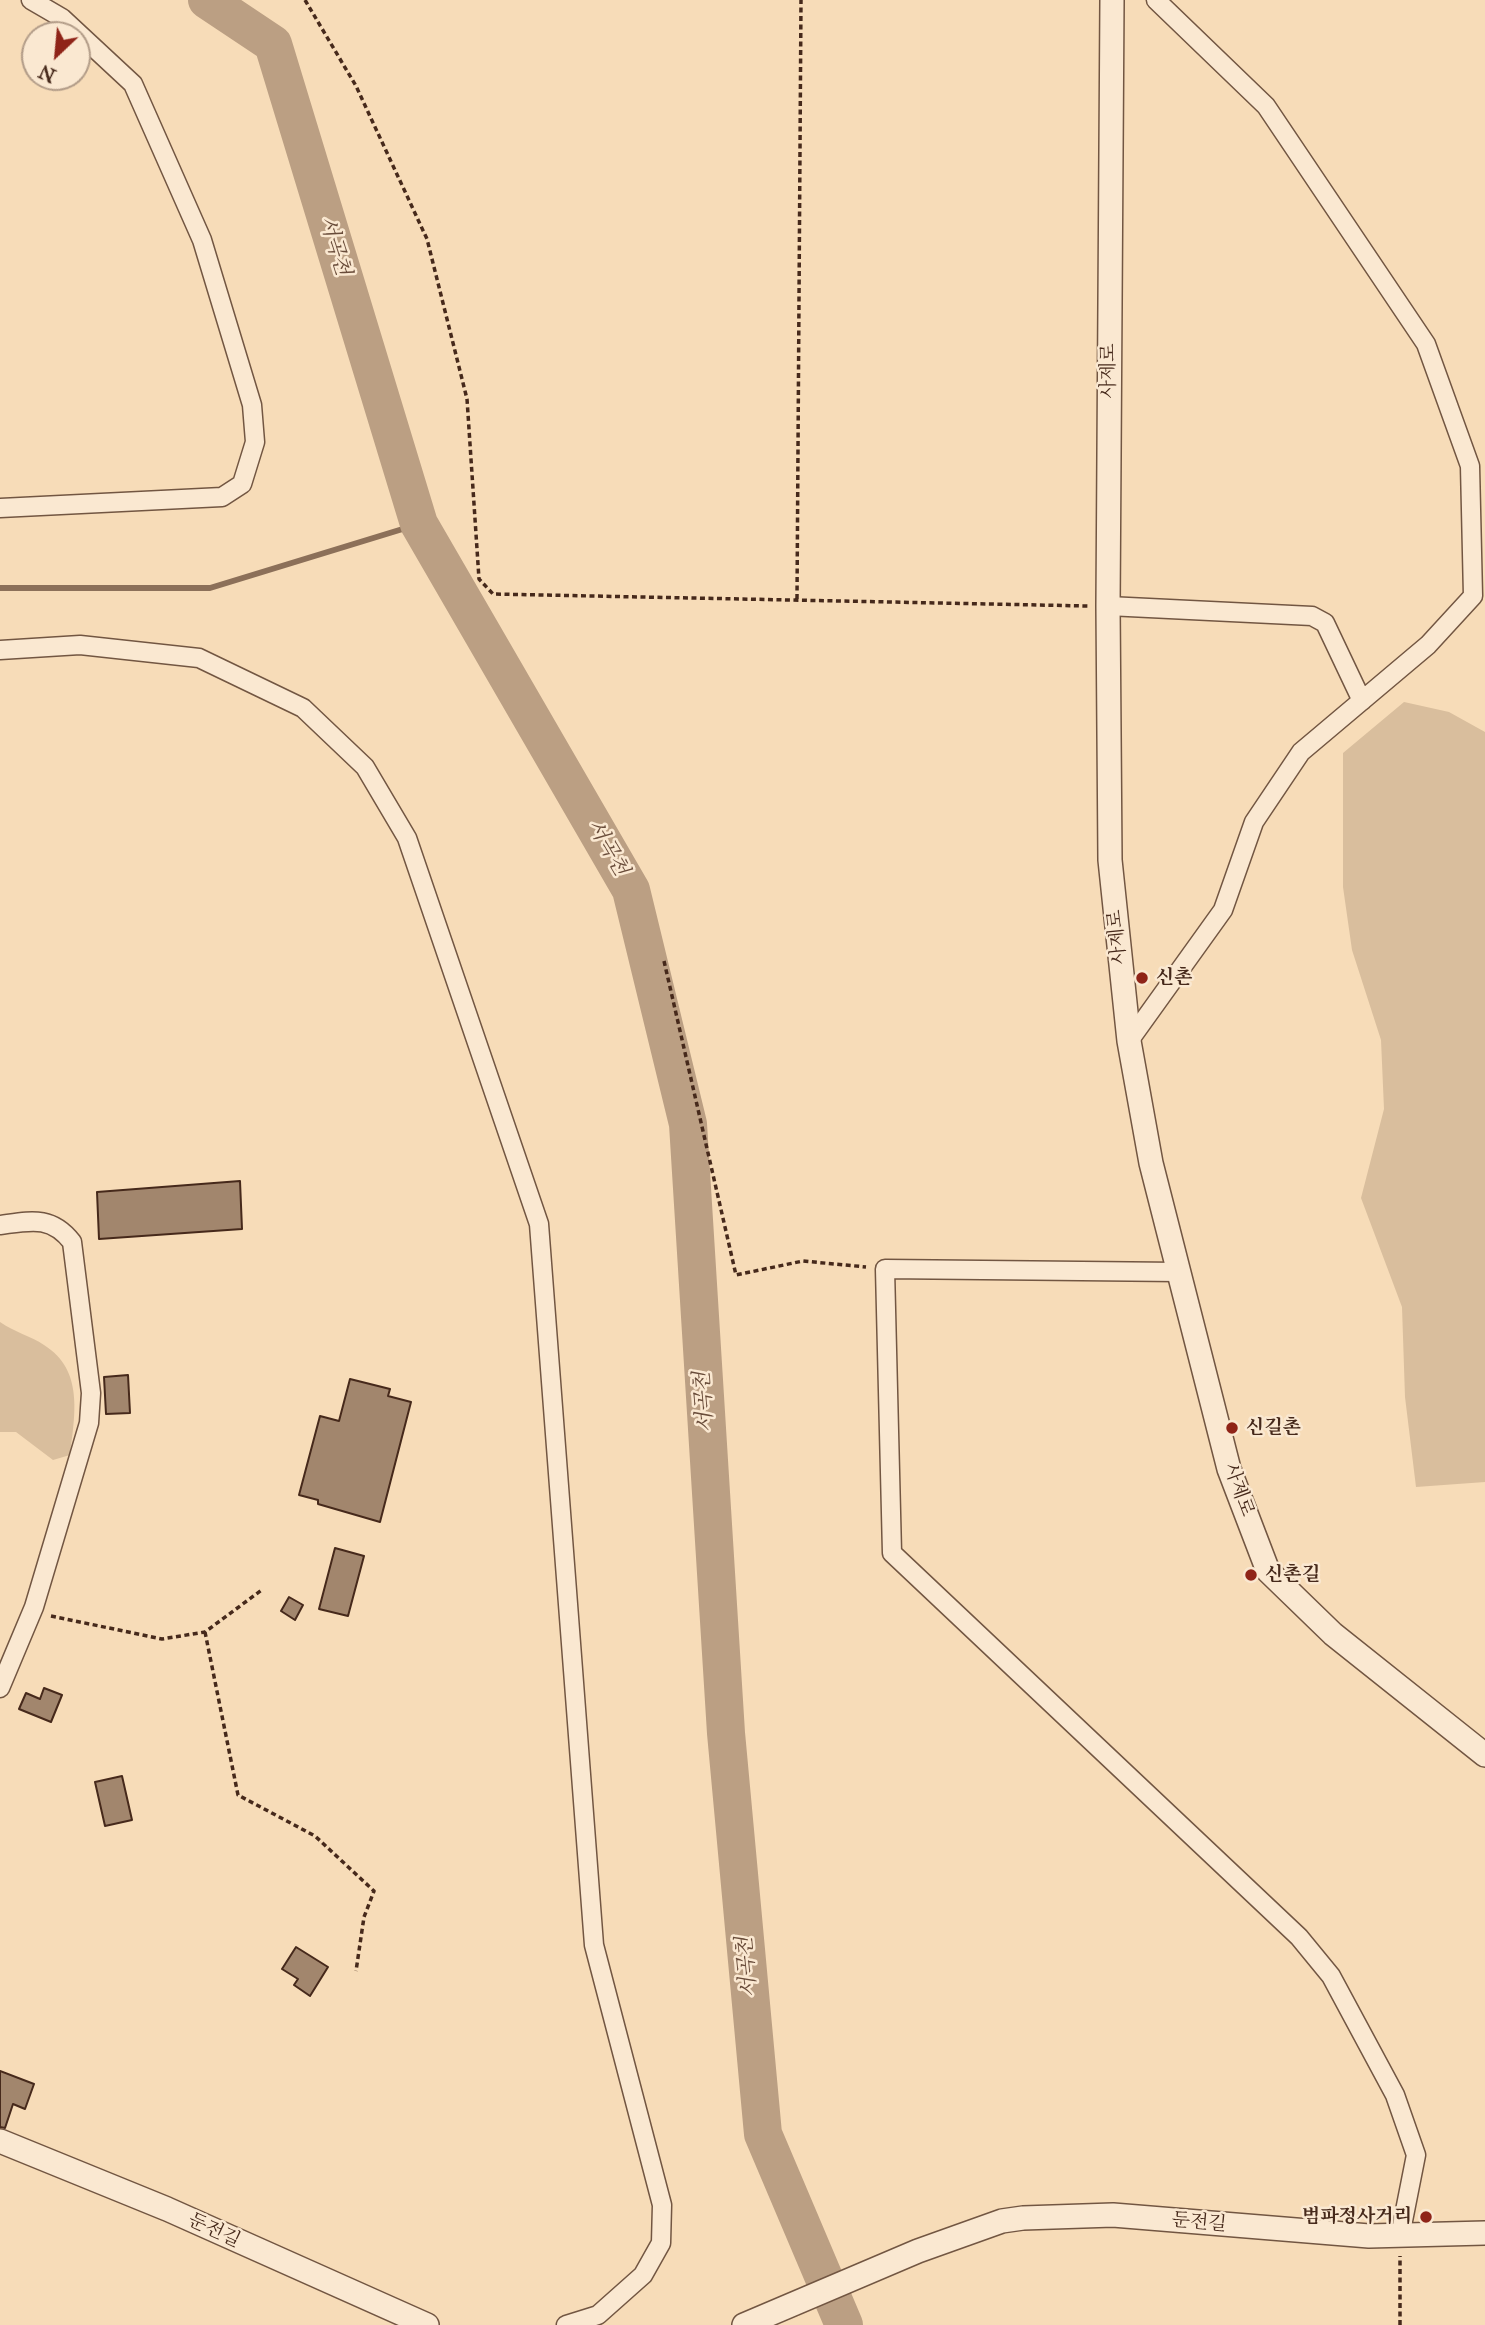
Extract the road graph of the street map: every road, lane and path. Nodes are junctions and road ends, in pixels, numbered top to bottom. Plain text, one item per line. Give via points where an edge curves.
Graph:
1 (31, 0) edge
2 (305, 0) edge
3 (801, 0) edge
4 (1112, 0) edge
5 (1156, 0) edge
6 (0, 508) edge
7 (797, 599) junction
8 (1108, 606) junction
9 (0, 650) edge
10 (1362, 701) junction
11 (664, 961) dead end
12 (1129, 1041) junction
13 (0, 1225) edge
14 (886, 1269) junction
15 (1179, 1272) junction
16 (263, 1589) dead end
17 (32, 1613) junction
18 (205, 1632) junction
19 (0, 1688) edge
20 (1485, 1755) edge
21 (356, 1971) dead end
22 (0, 2141) edge
23 (1485, 2233) edge
24 (1401, 2236) junction
25 (427, 2325) edge
26 (566, 2325) edge
27 (744, 2325) edge
28 (1400, 2325) edge

1 - 6 street via 62,18 133,85 202,240 252,405 256,442 242,484 222,497
2 - 7 path via 356,86 427,239 467,399 479,579 493,594 525,597
3 - 7 path
4 - 8 street, 사제로
5 - 10 street via 1266,106 1426,344 1470,466 1473,596 1428,645
7 - 8 path
8 - 10 street via 1312,616 1325,623
8 - 12 street, 사제로 via 1110,860
9 - 26 street via 80,645 199,658 303,708 365,767 407,838 465,1003 539,1224 594,1945 662,2205 661,2243 643,2275 598,2315
10 - 12 street via 1301,752 1254,822 1223,910
11 - 14 path via 736,1275 803,1261
12 - 15 street, 사제로 via 1151,1163
13 - 17 street via 37,1220 61,1229 72,1242 91,1393 89,1423
14 - 15 street
14 - 24 street via 892,1553 1299,1937 1331,1976 1395,2095 1416,2155
15 - 20 street, 사제로 via 1229,1469 1268,1570 1334,1634
16 - 18 path
17 - 18 path via 162,1639
17 - 19 street
18 - 21 path via 238,1795 315,1836 374,1891 364,1917
22 - 25 street, 둔전길 via 167,2209
23 - 24 street, 둔전길
24 - 27 street, 둔전길 via 1113,2215 1002,2221 918,2250
24 - 28 path

